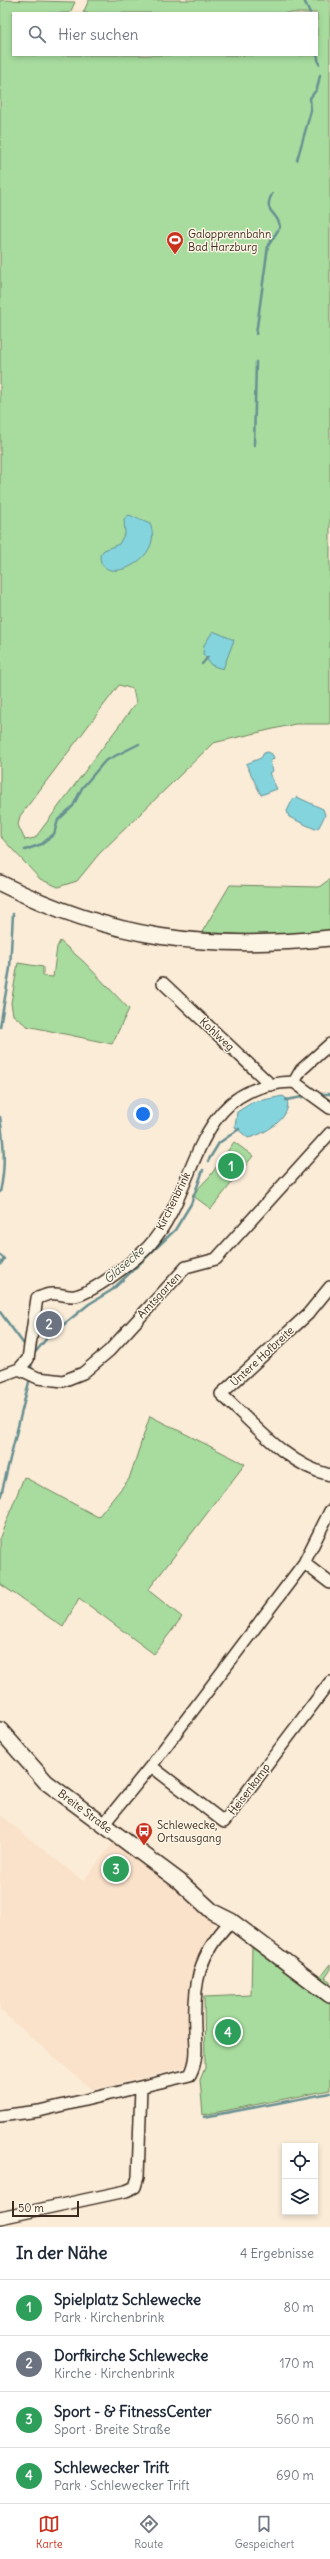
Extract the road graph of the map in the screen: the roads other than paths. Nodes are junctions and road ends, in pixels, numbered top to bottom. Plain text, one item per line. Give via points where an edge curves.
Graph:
1 (0, 883) edge
2 (330, 938) edge
3 (163, 983) dead end
4 (330, 1044) edge
5 (271, 1085) junction
6 (299, 1085) junction
7 (330, 1108) edge
8 (330, 1133) edge
9 (330, 1287) edge
10 (23, 1371) junction
11 (0, 1376) edge
12 (330, 1475) edge
13 (330, 1511) edge
14 (304, 1563) junction
15 (330, 1583) edge
16 (330, 1682) edge
17 (0, 1730) edge
18 (151, 1766) junction
19 (104, 1825) junction
20 (231, 1921) junction
21 (330, 1995) edge
22 (141, 2087) junction
23 (0, 2116) edge
24 (0, 2218) edge

1 - 2 street via 50,908 80,918 157,936 200,942 245,943 286,943
3 - 5 street, Kohlweg
4 - 6 street via 301,1070
5 - 6 street, Kirchenbrink
5 - 10 street, Kirchenbrink via 238,1097 221,1111 195,1155 161,1229 147,1247 95,1288 75,1296 52,1294 37,1298 31,1347
6 - 7 street
8 - 10 street, Amtsgarten via 216,1259 186,1267 83,1373 63,1381 38,1378
9 - 12 street, Untere Hofbreite via 308,1314 221,1394 288,1455 314,1472
10 - 11 street, Kirchenbrink
13 - 14 street
14 - 15 street
14 - 18 street
16 - 18 street, Heisenkamp via 224,1822
17 - 19 street, Breite Straße via 46,1782
18 - 19 street
19 - 20 street, Breite Straße via 179,1882 210,1900
20 - 21 street, Breite Straße
20 - 22 street via 208,1947 197,1979 194,2003 194,2068 190,2075
22 - 23 street via 39,2111
22 - 24 street via 138,2177 135,2187

